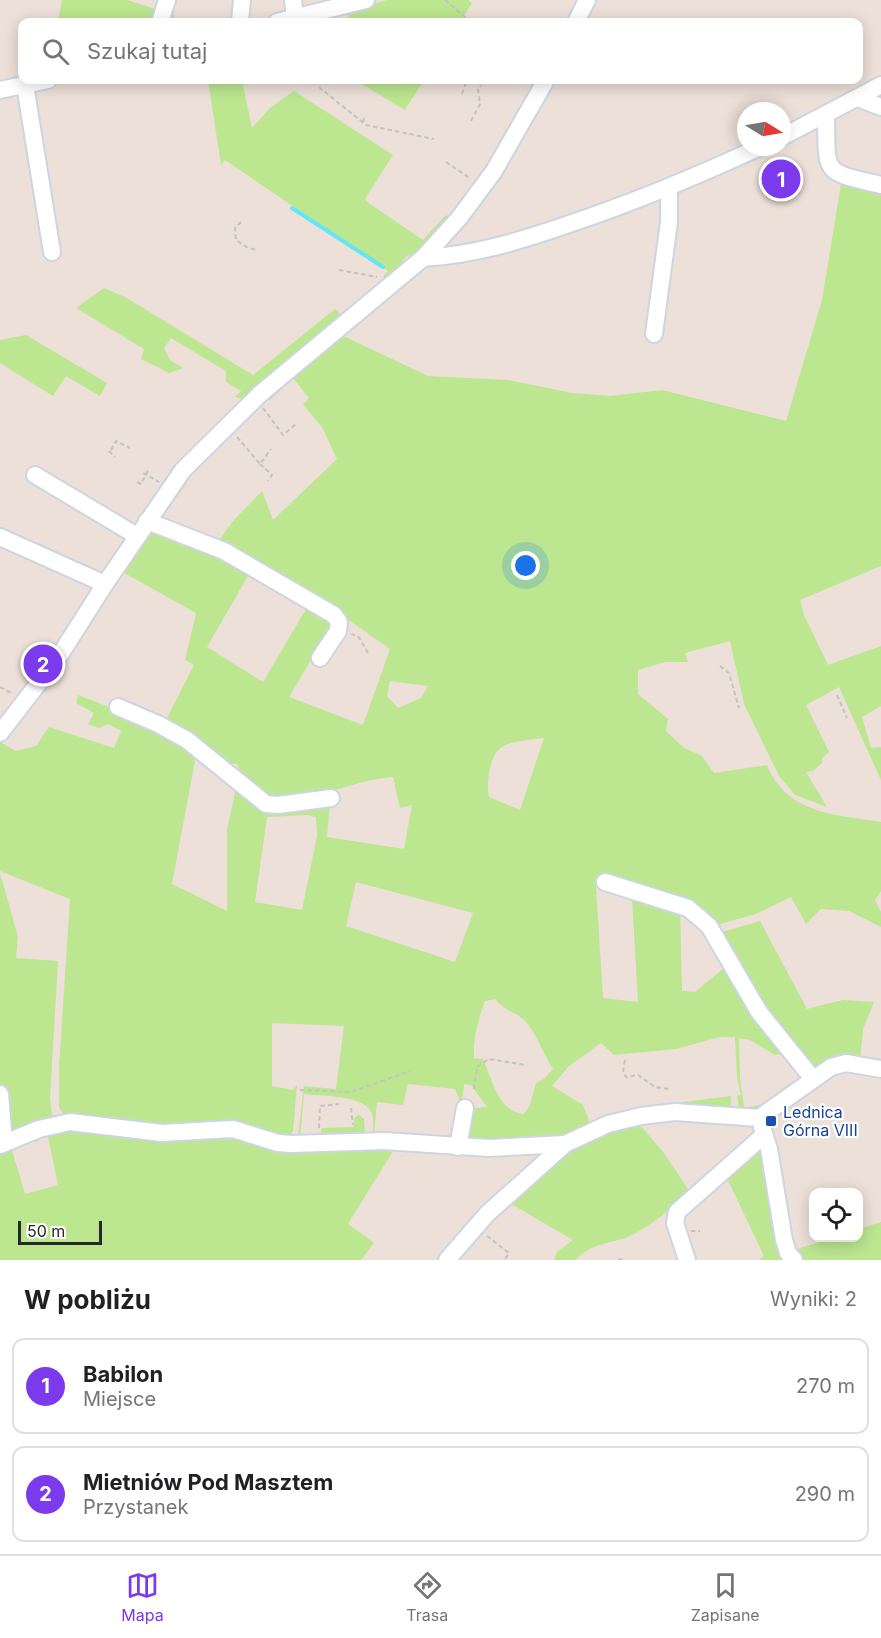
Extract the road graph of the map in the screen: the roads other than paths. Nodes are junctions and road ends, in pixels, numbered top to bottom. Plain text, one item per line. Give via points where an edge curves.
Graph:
1 (167, 0) edge
2 (242, 0) edge
3 (293, 0) edge
4 (366, 0) edge
5 (587, 0) edge
6 (161, 18) edge
7 (240, 18) edge
8 (295, 18) joint
9 (578, 18) edge
10 (30, 84) edge
11 (544, 84) edge
12 (25, 85) junction
13 (881, 85) edge
14 (0, 90) edge
15 (858, 98) junction
16 (881, 107) edge
17 (826, 116) junction
18 (791, 133) edge
19 (740, 156) edge
20 (881, 185) edge
21 (669, 189) junction
22 (52, 252) dead end
23 (423, 258) junction
24 (654, 334) dead end
25 (36, 475) dead end
26 (147, 521) junction
27 (137, 536) junction
28 (0, 537) edge
29 (105, 584) junction
30 (320, 658) dead end
31 (118, 707) dead end
32 (0, 733) edge
33 (331, 798) dead end
34 (605, 882) dead end
35 (881, 1069) edge
36 (813, 1078) junction
37 (0, 1094) edge
38 (465, 1108) dead end
39 (759, 1118) junction
40 (764, 1135) junction
41 (2, 1144) edge
42 (565, 1144) junction
43 (458, 1147) junction
44 (447, 1260) edge
45 (687, 1260) edge
46 (794, 1260) edge

1 - 6 street
2 - 7 street
3 - 8 street
4 - 8 street
5 - 9 street
10 - 12 street
11 - 23 street via 494,171
12 - 14 street
12 - 22 street
13 - 15 street
15 - 16 street
15 - 17 street
17 - 18 street
17 - 20 street via 830,168 839,175
19 - 21 street
21 - 23 street via 497,248
21 - 24 street via 671,204
23 - 26 street via 225,426 183,470
25 - 27 street
26 - 27 street
26 - 30 street via 224,551 334,615 339,622 338,631
27 - 29 street
28 - 29 street
29 - 32 street via 58,658
31 - 33 street via 187,740 266,804
34 - 36 street via 688,908 709,926 759,1012
35 - 36 street via 846,1063
36 - 39 street
37 - 41 street
38 - 43 street
39 - 40 street
39 - 42 street via 686,1112 655,1114 608,1124
40 - 45 street via 677,1212 675,1223
40 - 46 street via 784,1240
41 - 43 street via 44,1127 70,1122 162,1133 233,1129 291,1144 384,1141
42 - 43 street
42 - 44 street via 474,1228

